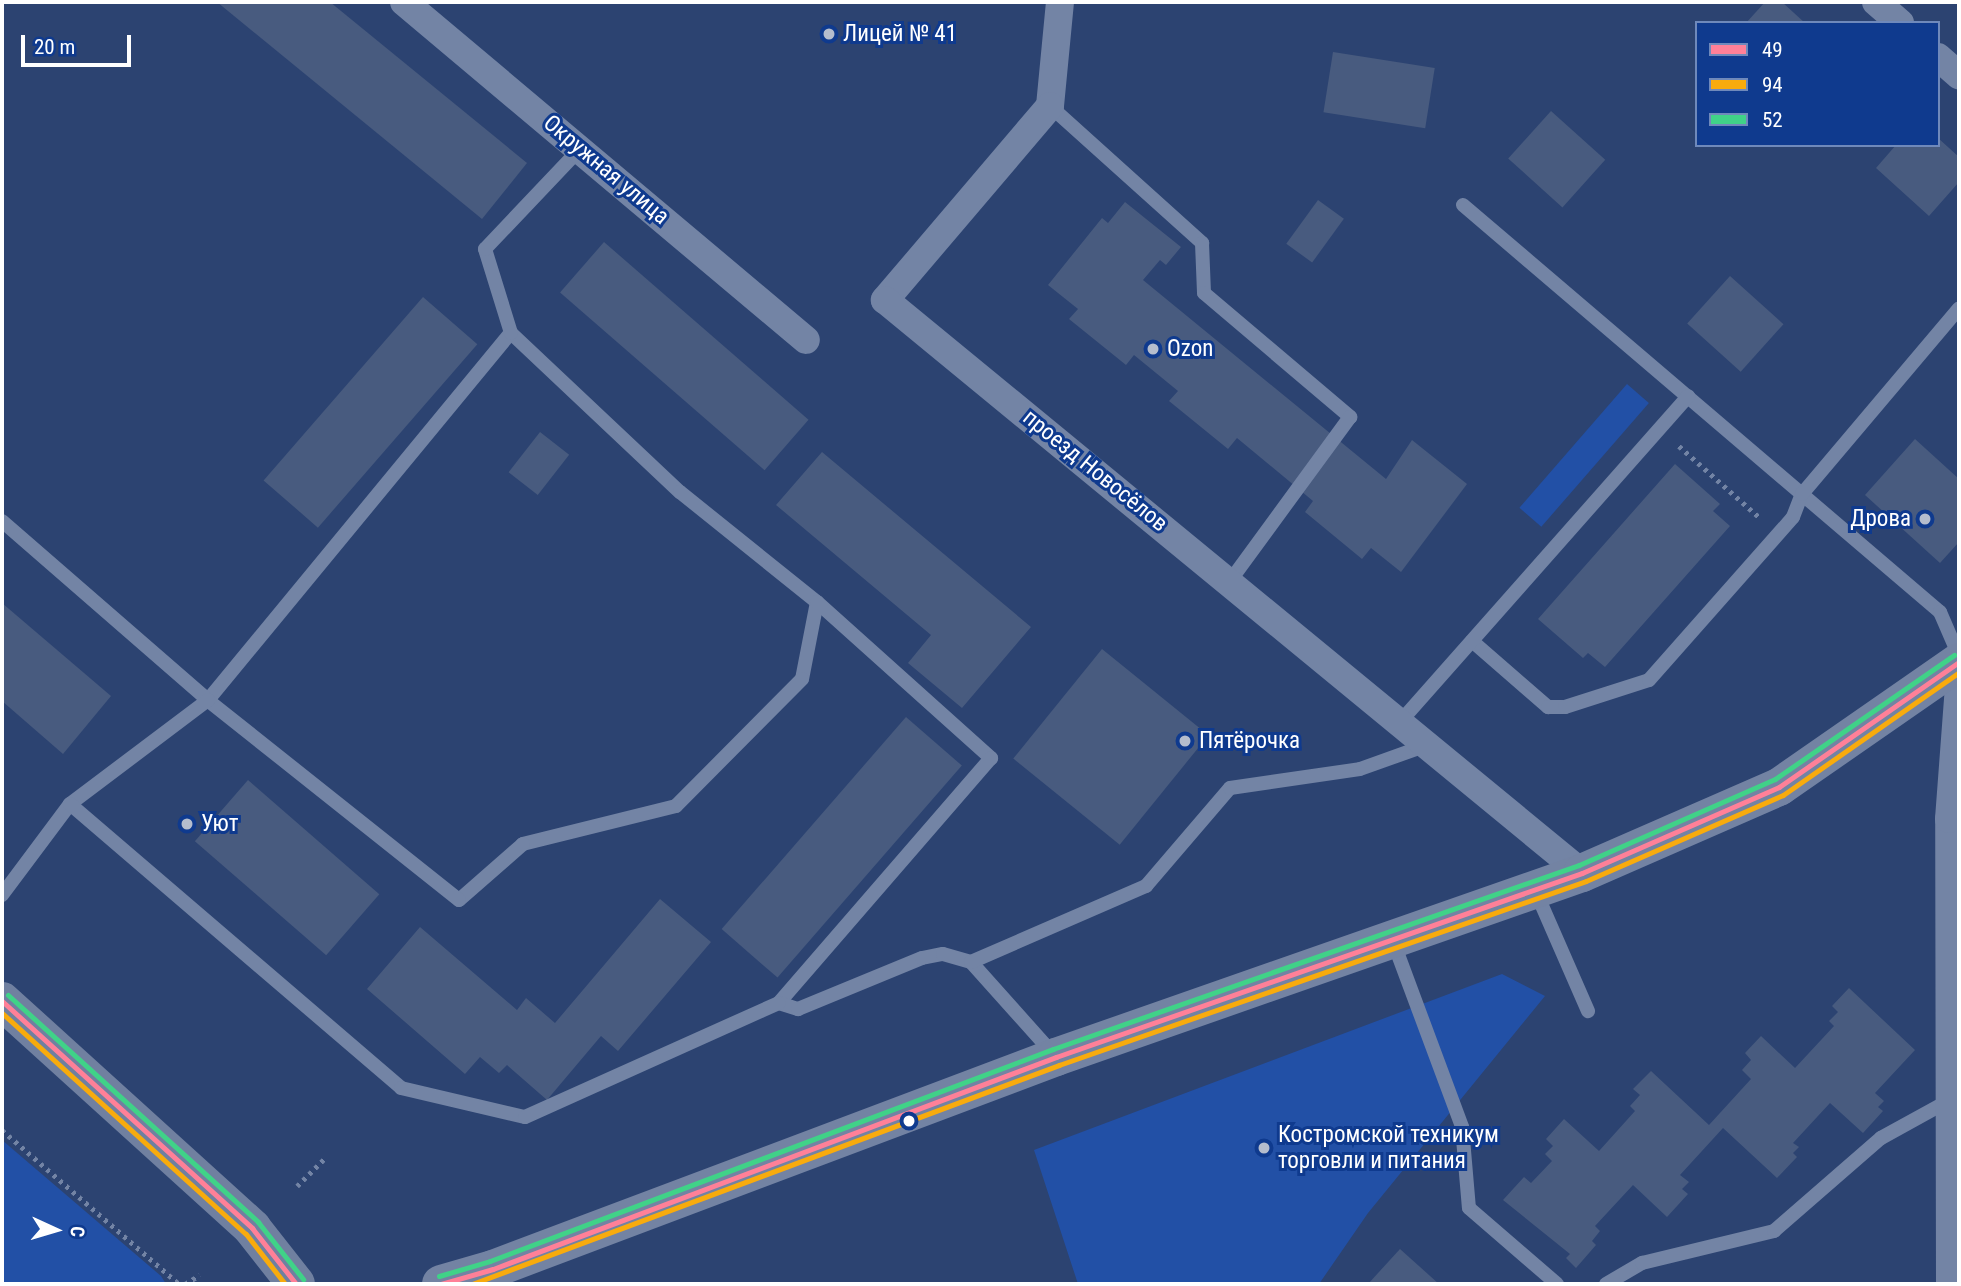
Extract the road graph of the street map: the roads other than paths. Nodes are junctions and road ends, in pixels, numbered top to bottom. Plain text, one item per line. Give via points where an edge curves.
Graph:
1 (404, 2) edge
2 (1060, 2) edge
3 (1876, 2) edge
4 (1898, 21) edge
5 (1940, 59) edge
6 (1959, 75) edge
7 (1050, 106) junction
8 (581, 148) junction
9 (1463, 205) dead end
10 (1959, 309) edge
11 (511, 333) junction
12 (806, 340) dead end
13 (1688, 396) junction
14 (1802, 494) junction
15 (2, 521) edge
16 (1230, 581) junction
17 (817, 602) junction
18 (1472, 641) junction
19 (1959, 656) edge
20 (1959, 662) edge
21 (1959, 685) edge
22 (208, 700) junction
23 (1400, 722) junction
24 (1427, 745) junction
25 (71, 804) junction
26 (1582, 873) junction
27 (1954, 887) edge
28 (1535, 891) junction
29 (2, 895) edge
30 (1393, 941) junction
31 (971, 961) junction
32 (2, 1001) edge
33 (779, 1003) junction
34 (1588, 1011) dead end
35 (1056, 1057) junction
36 (1948, 1101) junction
37 (296, 1284) edge
38 (441, 1284) edge
39 (1557, 1284) edge
40 (1606, 1284) edge
41 (1950, 1284) edge

1 - 8 street, Окружная улица
2 - 7 street
3 - 4 street
5 - 6 street
7 - 16 lane via 1202,243 1203,293 1350,417
7 - 16 street, проезд Новосёлов via 885,300
8 - 11 lane via 485,248
8 - 12 street, Окружная улица
9 - 13 lane
10 - 14 lane
11 - 17 lane via 680,492
11 - 22 lane
13 - 14 lane
13 - 18 lane
14 - 18 lane via 1793,517 1649,680 1565,707 1548,707
14 - 19 lane via 1941,612
15 - 22 lane
16 - 23 street, проезд Новосёлов
17 - 22 lane via 802,679 676,806 523,844 459,900
17 - 33 lane via 990,758
18 - 23 lane
20 - 26 main road via 1779,787
21 - 27 street
22 - 25 lane
23 - 24 street, проезд Новосёлов
24 - 26 street, проезд Новосёлов
24 - 31 lane via 1360,769 1230,789 1146,886
25 - 29 lane
25 - 33 lane via 401,1088 525,1117
26 - 28 main road
27 - 36 street
28 - 30 main road
28 - 34 lane
30 - 35 main road
30 - 39 lane via 1462,1127 1469,1208
31 - 33 lane via 943,954 922,958 798,1009
31 - 35 lane
32 - 37 highway via 252,1228
35 - 38 main road via 493,1269
36 - 40 lane via 1881,1138 1773,1231 1642,1263
36 - 41 street

